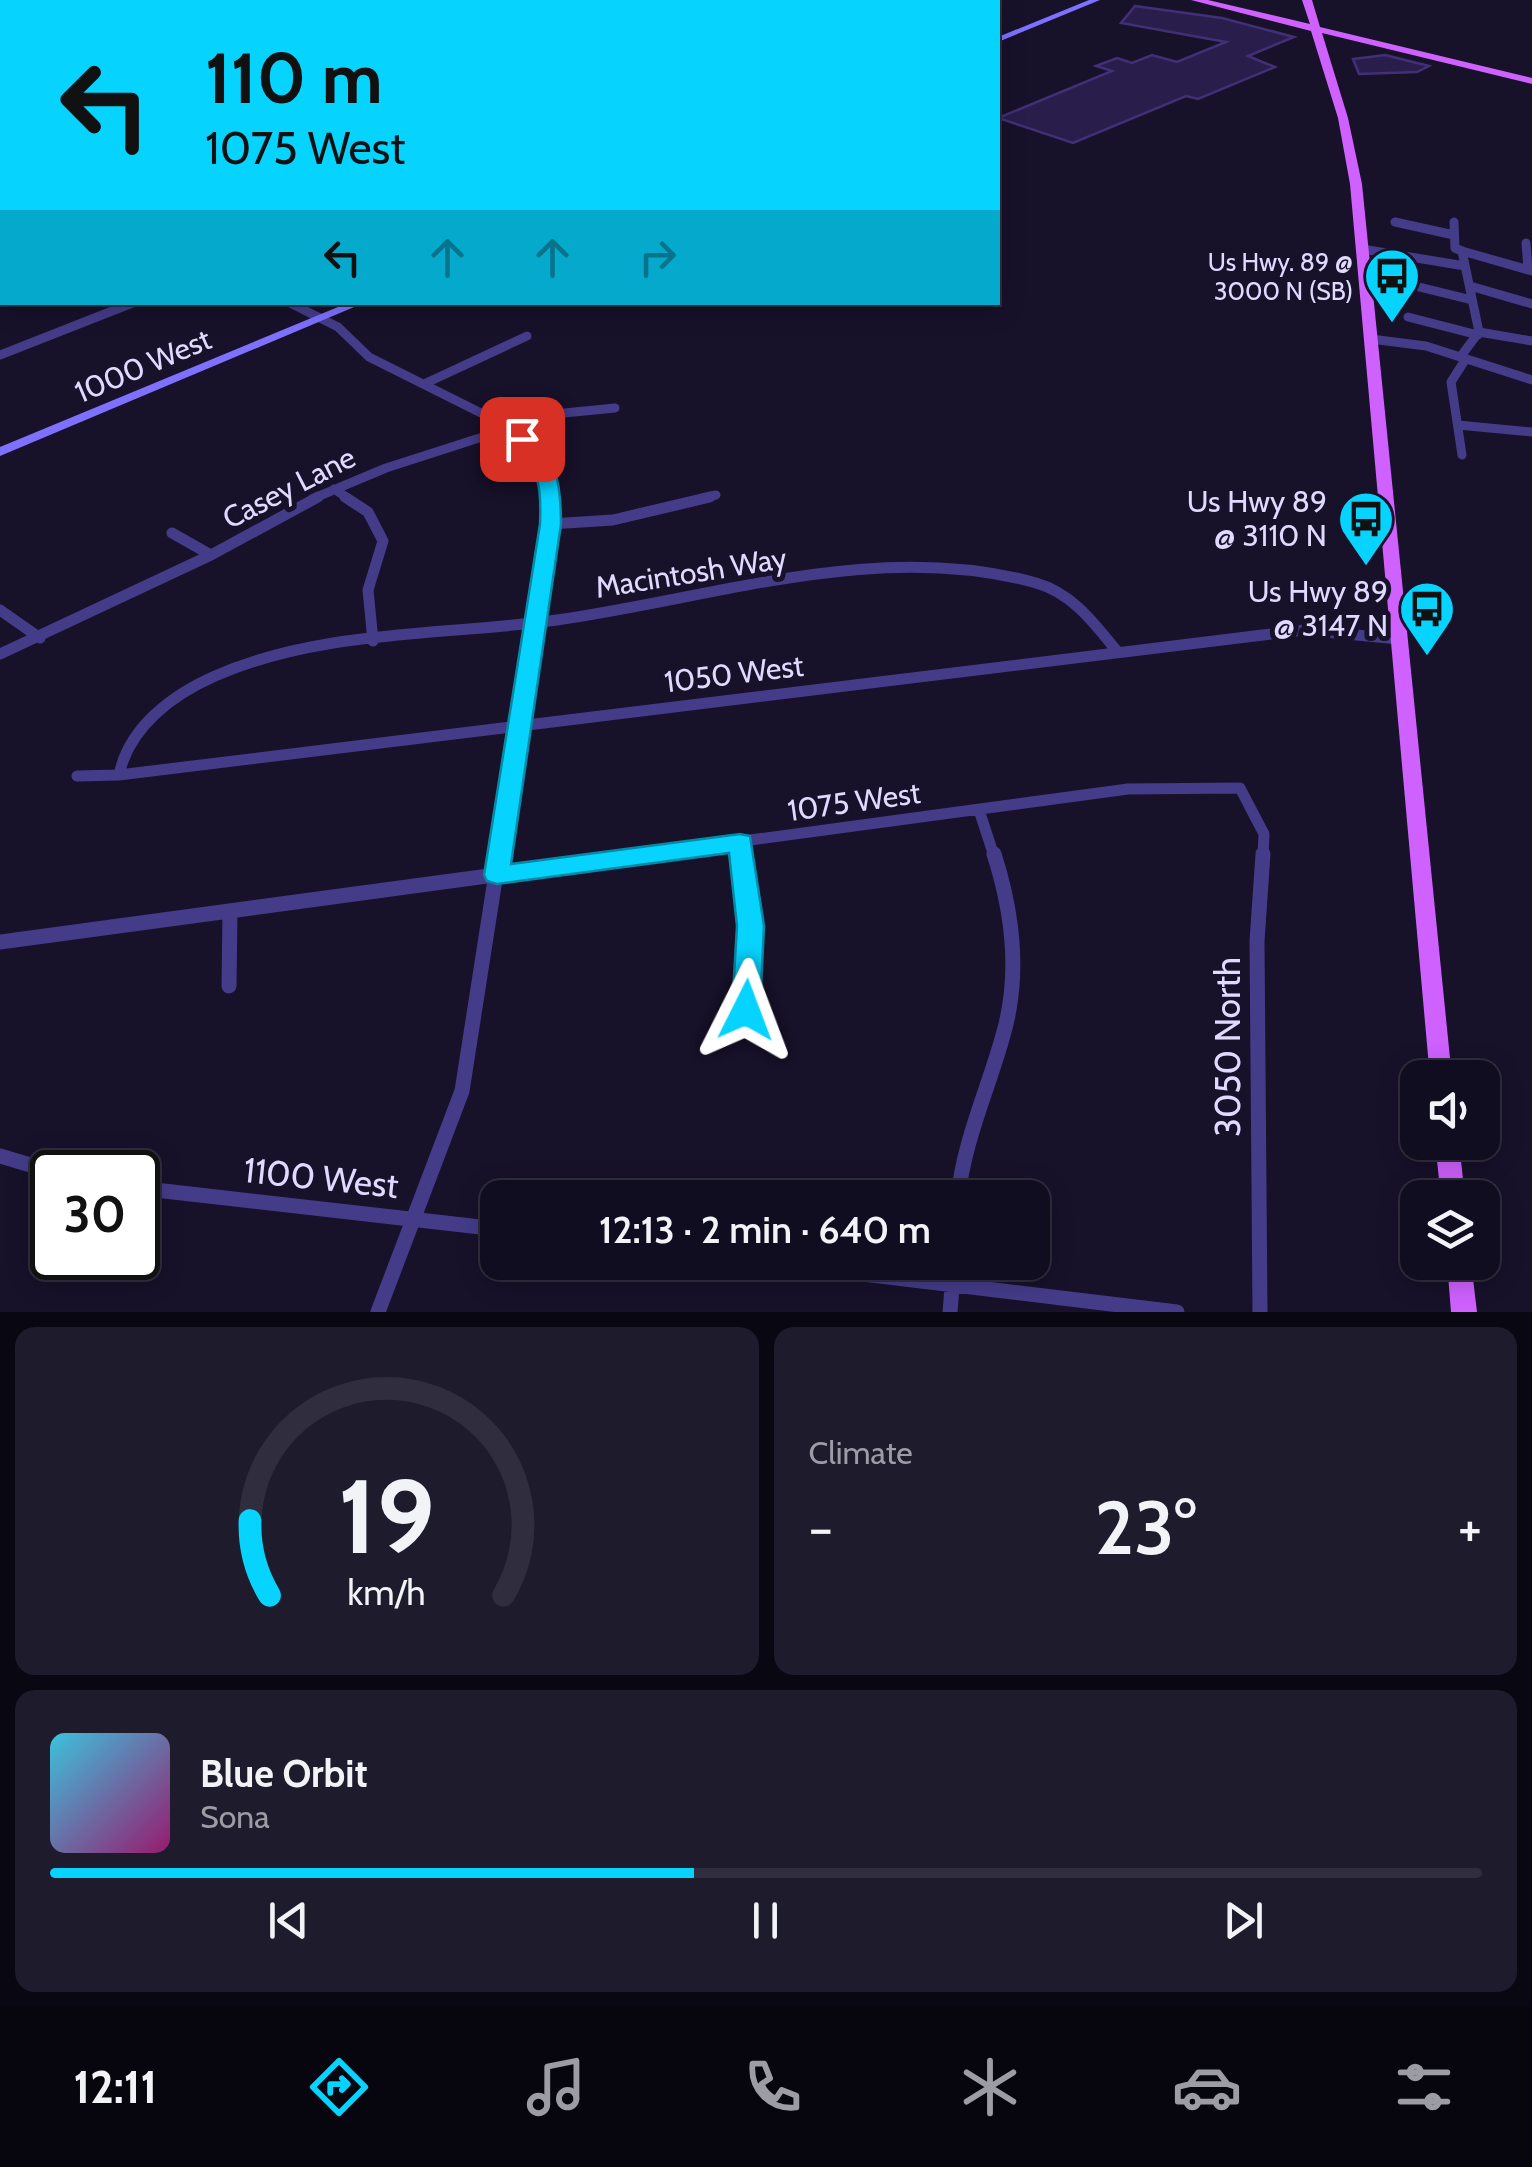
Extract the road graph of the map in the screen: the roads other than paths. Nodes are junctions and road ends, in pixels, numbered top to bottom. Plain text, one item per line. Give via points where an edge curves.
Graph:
1 (1096, 0) edge
2 (1196, 0) edge
3 (1307, 0) edge
4 (1295, 6) edge
5 (1243, 12) junction
6 (1315, 29) junction
7 (1000, 39) edge
8 (1381, 45) junction
9 (1327, 67) junction
10 (1532, 81) edge
11 (1395, 222) dead end
12 (1454, 222) dead end
13 (1454, 236) junction
14 (1526, 242) dead end
15 (1362, 249) junction
16 (1462, 251) junction
17 (1465, 266) junction
18 (1530, 271) edge
19 (1402, 283) dead end
20 (1470, 286) junction
21 (1472, 300) junction
22 (1532, 304) edge
23 (127, 305) edge
24 (294, 305) edge
25 (355, 305) edge
26 (1408, 318) dead end
27 (322, 319) junction
28 (1479, 333) junction
29 (527, 336) dead end
30 (1371, 340) junction
31 (1532, 343) edge
32 (0, 354) edge
33 (1463, 358) junction
34 (1530, 379) edge
35 (424, 384) junction
36 (615, 408) dead end
37 (1458, 426) junction
38 (510, 428) junction
39 (1532, 432) edge
40 (0, 452) edge
41 (1462, 455) dead end
42 (334, 489) junction
43 (716, 494) dead end
44 (550, 524) junction
45 (172, 534) dead end
46 (211, 555) junction
47 (0, 610) edge
48 (532, 623) junction
49 (40, 638) junction
50 (1399, 639) junction
51 (373, 641) junction
52 (1116, 650) junction
53 (0, 654) edge
54 (518, 727) junction
55 (77, 776) dead end
56 (119, 776) junction
57 (1240, 788) joint
58 (979, 810) junction
59 (740, 842) junction
60 (497, 875) junction
61 (230, 912) junction
62 (0, 942) edge
63 (230, 986) dead end
64 (733, 1032) dead end
65 (1439, 1060) edge
66 (0, 1156) edge
67 (30, 1165) edge
68 (959, 1180) edge
69 (160, 1190) edge
70 (415, 1219) junction
71 (480, 1227) edge
72 (906, 1280) edge
73 (953, 1280) edge
74 (1461, 1280) edge
75 (953, 1286) junction
76 (378, 1312) edge
77 (950, 1312) edge
78 (1177, 1312) edge
79 (1260, 1312) edge
80 (1464, 1312) edge

1 - 7 street
2 - 5 main road
3 - 6 main road
4 - 5 main road
5 - 6 main road
6 - 8 main road
6 - 9 main road
8 - 9 main road via 1337,48
8 - 10 main road
9 - 15 main road via 1352,156
11 - 13 street
12 - 13 street
13 - 16 street
14 - 18 street
15 - 17 street
15 - 30 main road
16 - 17 street
16 - 18 street
17 - 20 street
19 - 21 street
20 - 21 street
20 - 22 street
21 - 28 street
23 - 32 street
24 - 27 street
25 - 27 street, 1000 West
26 - 28 street
27 - 35 street via 361,352
27 - 40 street, 1000 West
28 - 31 street
28 - 33 street
29 - 35 street
30 - 33 street
30 - 50 main road
33 - 34 street
33 - 37 street via 1452,375
35 - 38 street
36 - 38 street, Casey Lane via 568,411
37 - 39 street
37 - 41 street
38 - 42 street, Casey Lane
38 - 44 street via 545,468 552,488
42 - 46 street, Casey Lane
42 - 51 street via 368,512 381,532 368,590
43 - 44 street via 613,520
44 - 48 street
45 - 46 street
46 - 49 street, Casey Lane
47 - 49 street
48 - 51 street, Macintosh Way
48 - 52 street, Macintosh Way via 916,566 1036,583 1061,593 1079,604
48 - 54 street
49 - 53 street, Casey Lane
50 - 52 street, 1050 West via 1304,630
50 - 65 main road
51 - 56 street, Macintosh Way via 268,657 214,676 166,705 136,736 120,760
52 - 54 street, 1050 West
54 - 56 street, 1050 West
54 - 60 street
55 - 56 street, 1050 West
57 - 58 street, 1075 West via 1128,789
57 - 79 street, 3050 North via 1264,834 1257,942
58 - 59 street, 1075 West
58 - 68 street via 1006,883 1014,941 1011,996
59 - 60 street, 1075 West
59 - 64 street via 750,926 746,1010
60 - 61 street, 1075 West
60 - 70 street via 462,1091
61 - 62 street, 1075 West
61 - 63 street
66 - 67 street
69 - 70 street, 1100 West
70 - 71 street, 1100 West
70 - 76 street
72 - 75 street
73 - 75 street
74 - 80 main road
75 - 77 street
75 - 78 street

